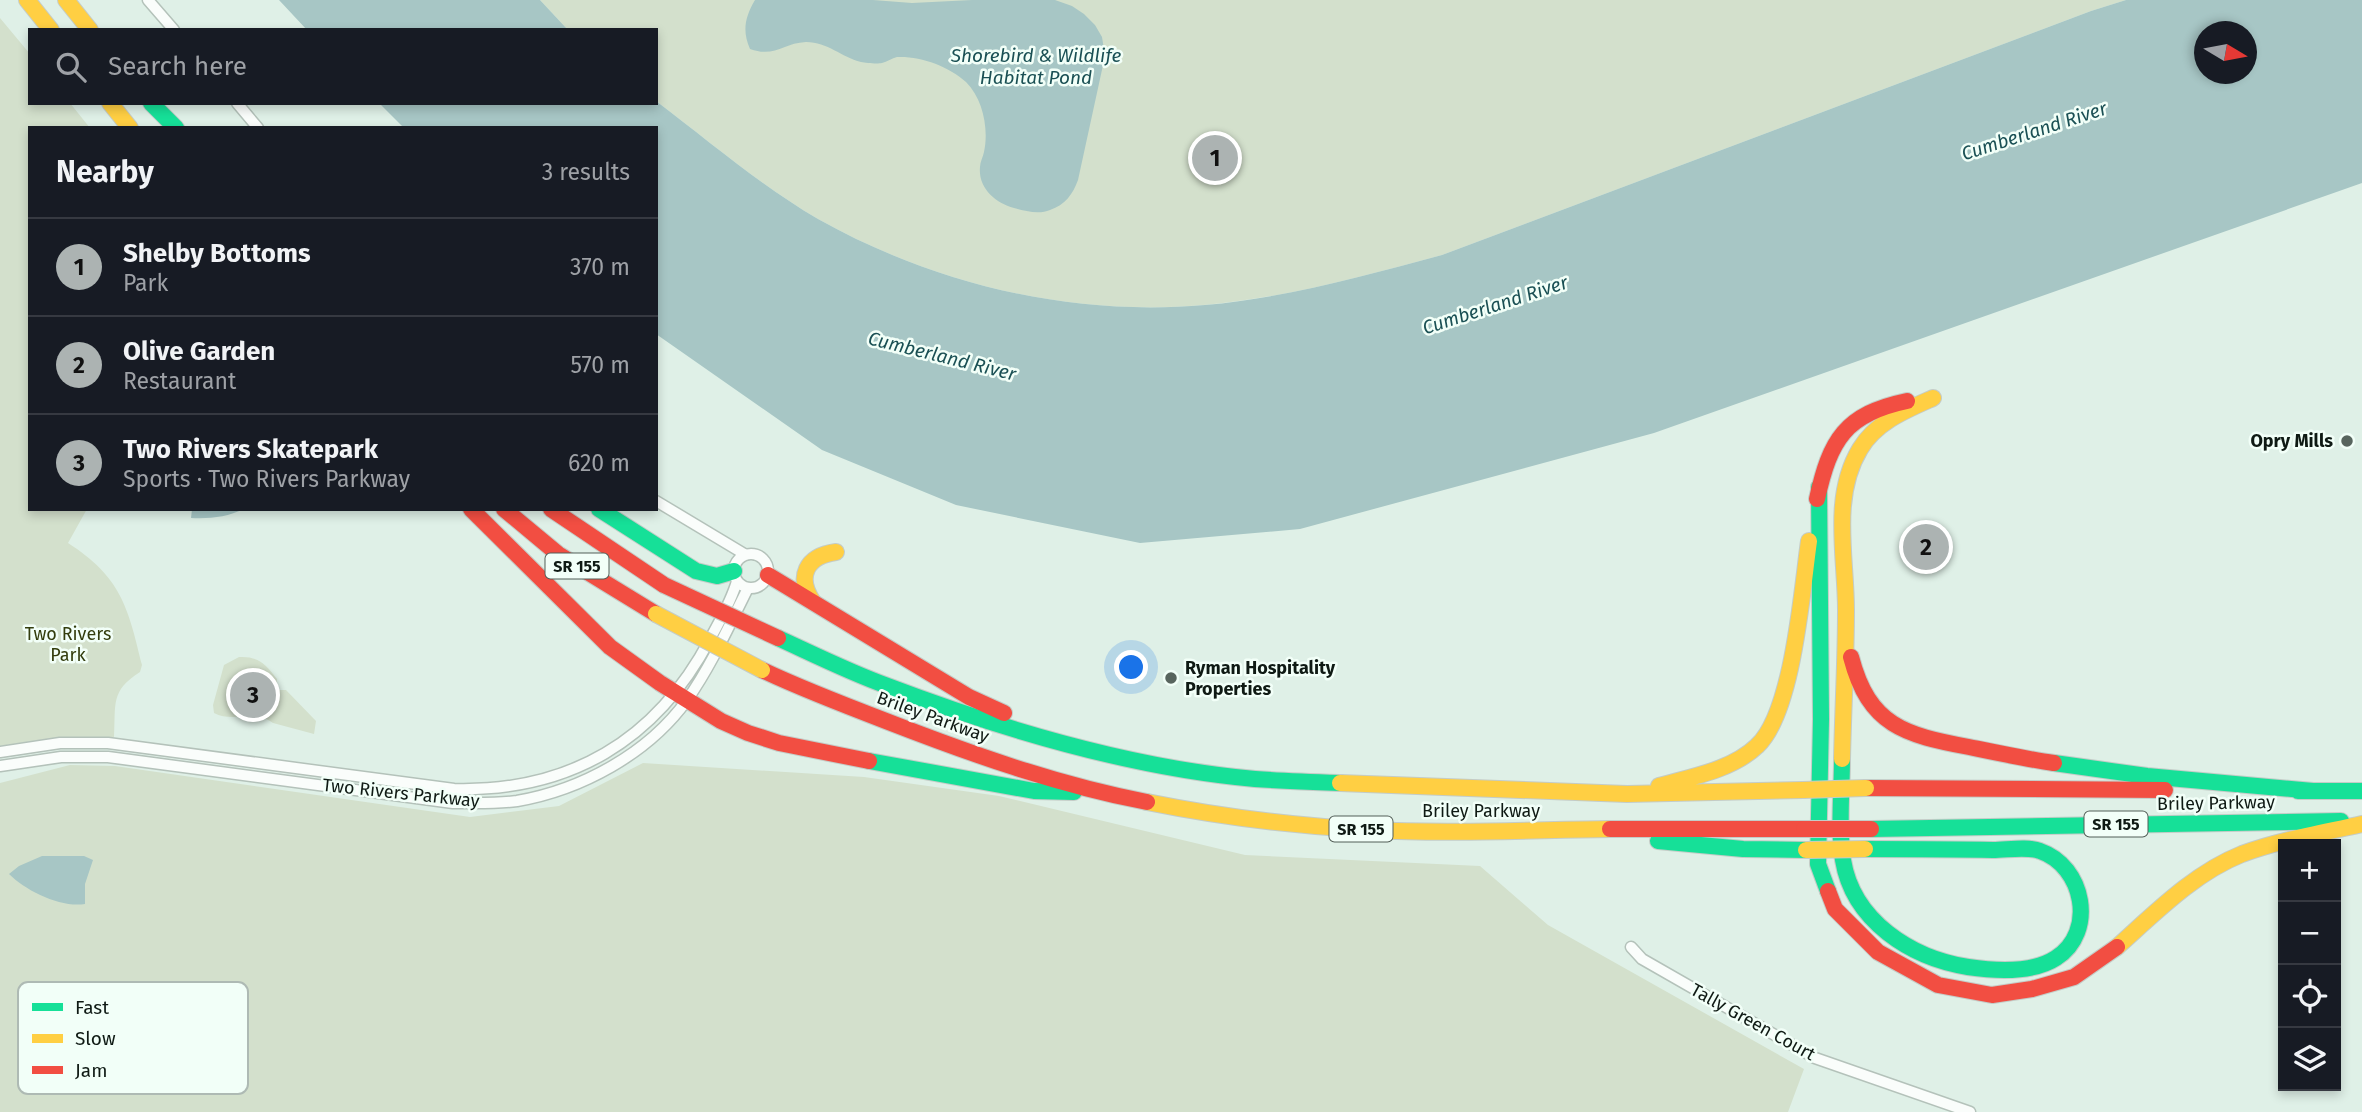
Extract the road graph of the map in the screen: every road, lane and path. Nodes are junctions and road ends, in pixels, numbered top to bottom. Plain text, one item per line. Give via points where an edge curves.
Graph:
1 (27, 0) edge
2 (66, 0) edge
3 (148, 0) edge
4 (49, 28) edge
5 (88, 28) edge
6 (172, 28) edge
7 (112, 105) edge
8 (153, 105) edge
9 (239, 105) edge
10 (128, 126) edge
11 (171, 126) edge
12 (256, 126) edge
13 (1834, 446) junction
14 (1855, 456) junction
15 (1819, 487) junction
16 (658, 502) edge
17 (473, 511) edge
18 (506, 511) edge
19 (554, 511) edge
20 (602, 511) edge
21 (714, 537) junction
22 (836, 552) dead end
23 (746, 555) junction
24 (735, 572) junction
25 (768, 575) junction
26 (748, 588) junction
27 (813, 602) junction
28 (1846, 609) junction
29 (682, 696) junction
30 (0, 752) edge
31 (1155, 764) junction
32 (0, 766) edge
33 (2313, 791) junction
34 (2362, 791) edge
35 (1095, 792) junction
36 (1627, 794) junction
37 (2362, 822) edge
38 (1630, 831) junction
39 (1631, 947) dead end
40 (1966, 1111) edge

1 - 4 highway
2 - 5 highway
3 - 6 street
7 - 10 highway
8 - 11 highway
9 - 12 street
13 - 14 highway
13 - 14 highway via 1841,432 1876,407 1933,398 1878,426
13 - 15 highway
14 - 28 highway via 1844,500
15 - 36 highway via 1786,683 1760,745 1717,770
15 - 37 highway via 1818,864 1835,909 1878,952 1938,985 1992,995 2032,989 2074,977 2118,947 2210,870 2267,846
16 - 21 street
17 - 29 highway via 610,647
18 - 35 highway, Briley Parkway / SR 155, bridge via 558,554 656,614 789,683 951,746
19 - 31 highway, Briley Parkway / SR 155, bridge via 664,585 884,685 1038,737
20 - 24 highway via 696,571 717,576
21 - 23 street
21 - 24 street via 724,546
22 - 27 highway via 819,555 807,567 804,584
23 - 24 street
23 - 25 street via 763,559
24 - 26 street
24 - 29 street, Two Rivers Parkway via 733,595
25 - 26 street via 762,585
25 - 27 highway
26 - 29 street, Two Rivers Parkway via 713,657
27 - 31 highway via 968,697 1041,731
28 - 33 highway via 1856,677 1868,702 1896,727 2026,760 2096,771
28 - 38 highway, bridge via 1842,775 1843,860 1855,894 1874,921 1898,942 1926,957 1994,970 2029,968 2051,961 2068,948 2082,916 2081,897 2064,864 2039,850 2023,848 1865,849 1806,850 1744,849 1663,843
29 - 30 street, Two Rivers Parkway via 599,757 572,771 484,790 108,743 60,743
29 - 32 street, Two Rivers Parkway via 657,733 606,770 516,801 453,803 108,757 61,757
29 - 35 highway via 721,721 779,743 1034,791
31 - 36 highway, Briley Parkway / SR 155 via 1254,779
33 - 34 highway, Briley Parkway / SR 155
33 - 36 highway, Briley Parkway / SR 155, bridge via 1866,788
35 - 38 highway, Briley Parkway / SR 155 via 1284,824 1372,830
37 - 38 highway, Briley Parkway / SR 155, bridge
39 - 40 street, Tally Green Court via 1642,959 1815,1058

